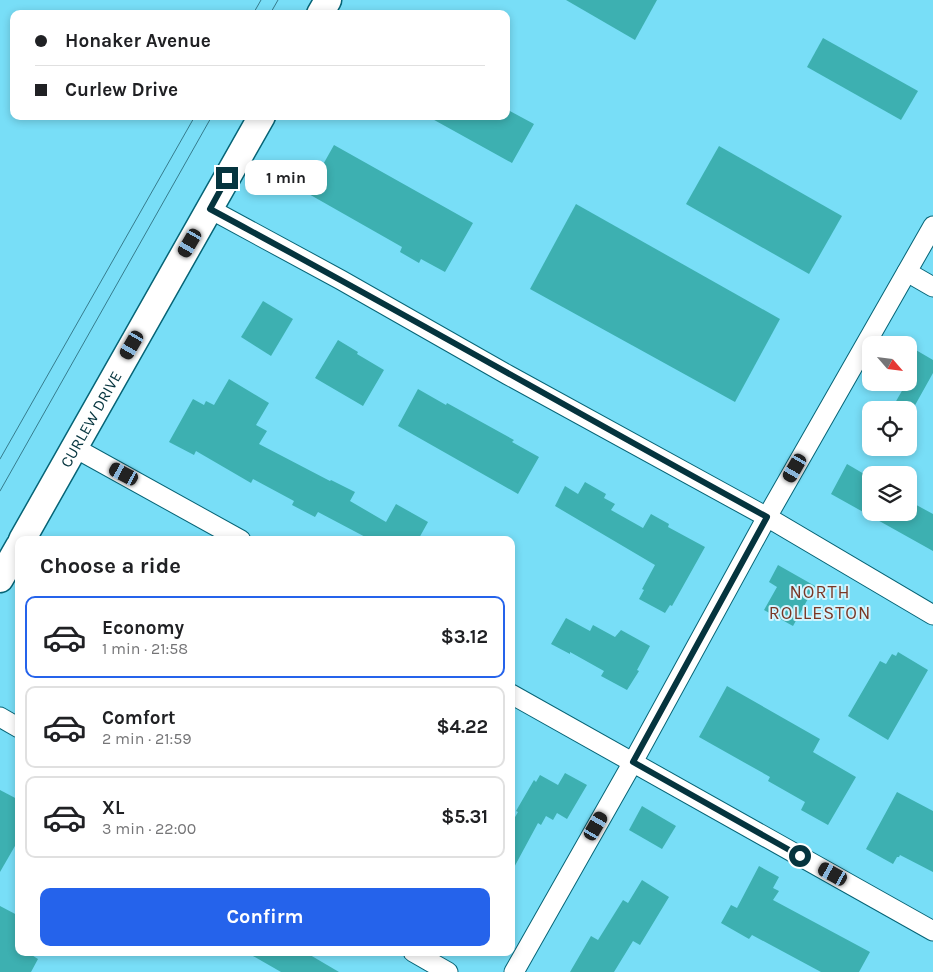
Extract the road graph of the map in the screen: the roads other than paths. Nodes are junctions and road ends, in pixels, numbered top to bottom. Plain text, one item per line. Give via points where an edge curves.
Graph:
1 (260, 120) edge
2 (210, 209) junction
3 (933, 226) edge
4 (907, 272) junction
5 (933, 287) edge
6 (74, 448) junction
7 (767, 517) junction
8 (24, 536) edge
9 (234, 536) edge
10 (15, 553) edge
11 (0, 578) edge
12 (933, 615) edge
13 (515, 696) edge
14 (0, 717) edge
15 (15, 726) edge
16 (633, 762) junction
17 (933, 931) edge
18 (420, 956) edge
19 (448, 972) edge
20 (514, 972) edge

1 - 2 street, CURLEW DRIVE
2 - 6 street, CURLEW DRIVE
2 - 7 street
3 - 4 street
4 - 5 street
4 - 7 street
6 - 8 street, CURLEW DRIVE
6 - 9 street
7 - 12 street
7 - 16 street
10 - 11 street
13 - 16 street
14 - 15 street
16 - 17 street
16 - 20 street
18 - 19 street

